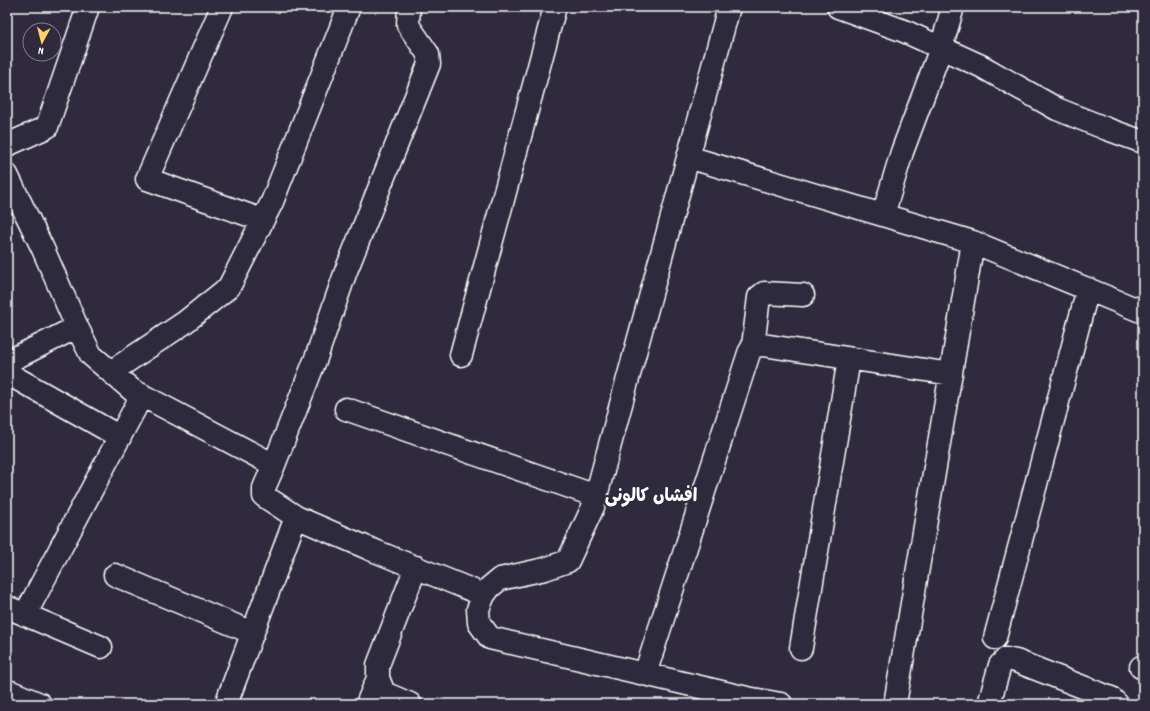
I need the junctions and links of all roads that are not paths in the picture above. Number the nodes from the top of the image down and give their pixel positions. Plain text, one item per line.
1 (88, 7) edge
2 (222, 7) edge
3 (349, 7) edge
4 (409, 7) edge
5 (554, 7) edge
6 (729, 7) edge
7 (838, 7) edge
8 (953, 7) edge
9 (942, 48) junction
10 (1143, 142) edge
11 (7, 145) edge
12 (688, 157) junction
13 (7, 175) edge
14 (883, 216) junction
15 (262, 220) junction
16 (973, 242) junction
17 (1088, 289) junction
18 (803, 295) dead end
19 (1143, 312) edge
20 (77, 327) junction
21 (754, 346) junction
22 (462, 355) dead end
23 (849, 359) junction
24 (7, 362) edge
25 (111, 372) junction
26 (7, 373) edge
27 (951, 374) junction
28 (142, 395) junction
29 (346, 409) dead end
30 (120, 437) junction
31 (274, 465) junction
32 (596, 496) junction
33 (296, 517) junction
34 (416, 567) junction
35 (115, 575) dead end
36 (484, 595) junction
37 (16, 611) edge
38 (253, 633) junction
39 (995, 638) dead end
40 (101, 647) dead end
41 (801, 648) dead end
42 (645, 674) junction
43 (378, 678) junction
44 (11, 692) dead end
45 (40, 704) edge
46 (226, 704) edge
47 (367, 704) edge
48 (410, 704) edge
49 (778, 704) edge
50 (895, 704) edge
51 (989, 704) edge
52 (1117, 704) edge

1 - 11 street
2 - 15 street
3 - 15 street
4 - 31 street
5 - 22 street
6 - 12 street
7 - 9 street
8 - 9 street
9 - 10 street
9 - 14 street
12 - 14 street
12 - 32 street
13 - 20 street
14 - 16 street
15 - 25 street
16 - 17 street
16 - 27 street
17 - 19 street
17 - 39 street
18 - 21 street
20 - 24 street
20 - 25 street
21 - 23 street
21 - 42 street
23 - 27 street
23 - 41 street
25 - 28 street
26 - 30 street
27 - 50 street
28 - 30 street
28 - 31 street
29 - 32 street
30 - 37 street
31 - 33 street
32 - 36 street
33 - 34 street
33 - 38 street
34 - 36 street
34 - 43 street
35 - 38 street
36 - 42 street
37 - 40 street
38 - 46 street
42 - 49 street
43 - 47 street
43 - 48 street
44 - 45 street
51 - 52 street

